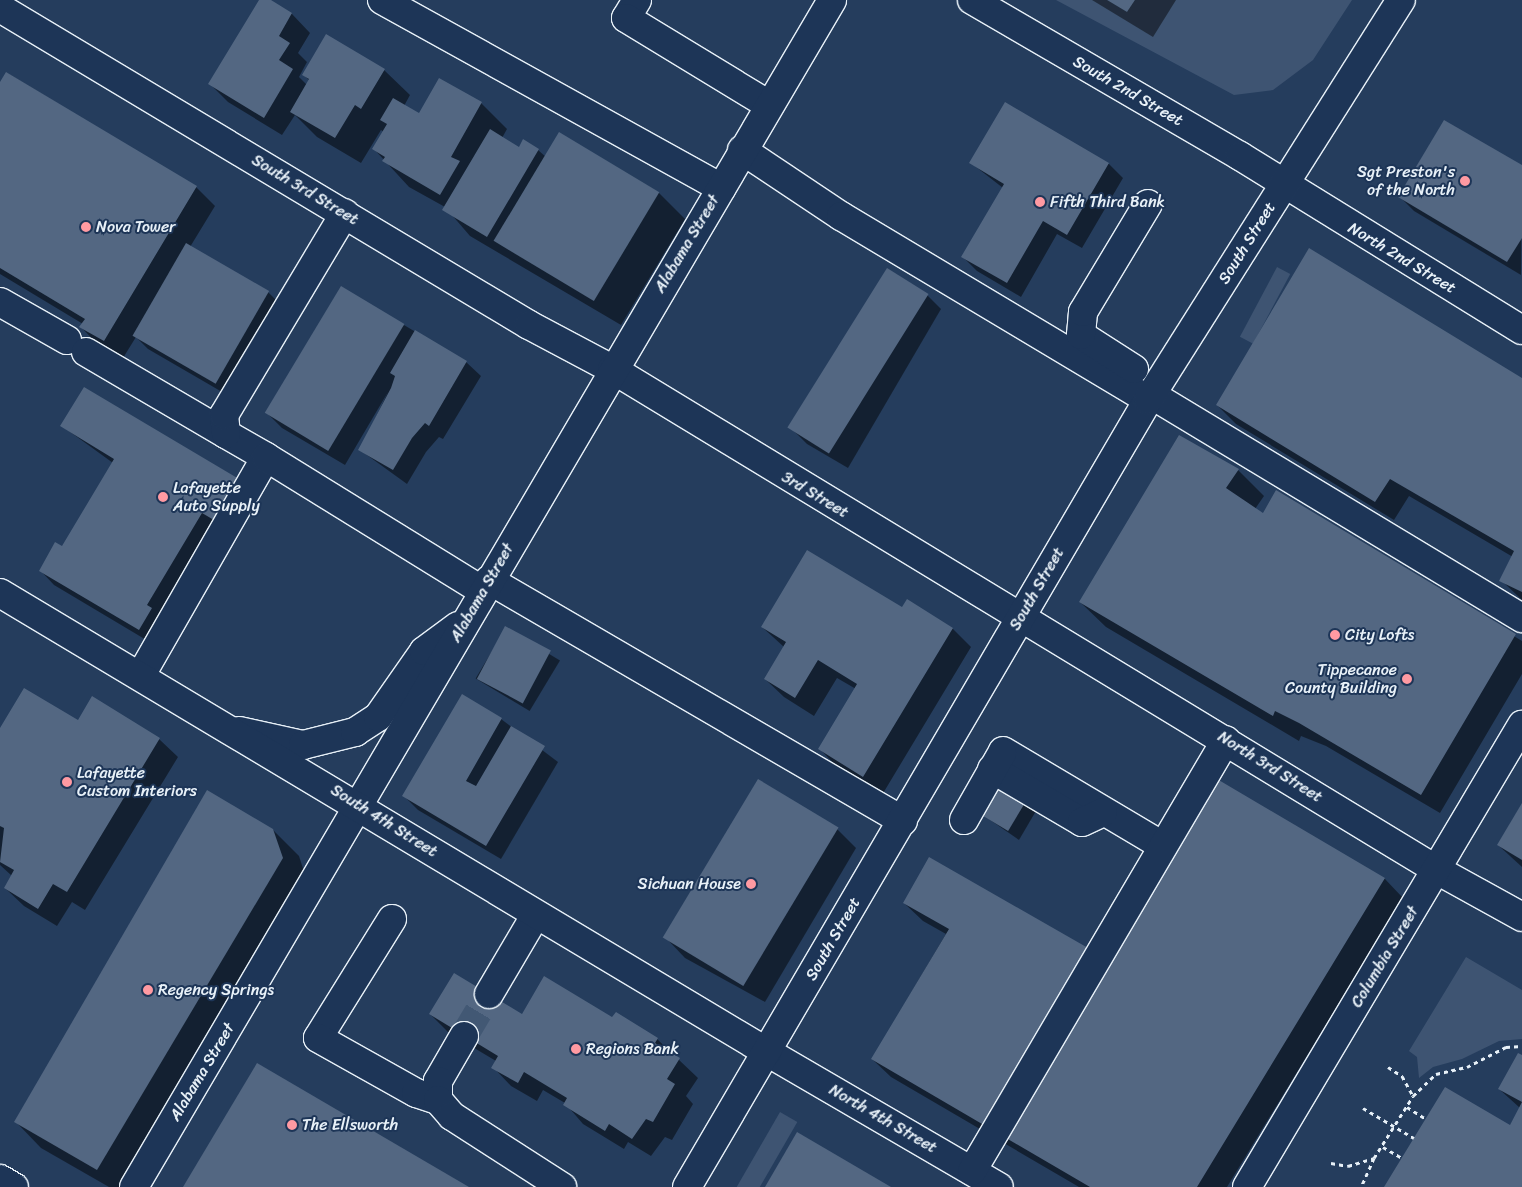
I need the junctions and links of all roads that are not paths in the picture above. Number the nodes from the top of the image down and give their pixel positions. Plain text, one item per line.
1 (382, 0) edge
2 (832, 0) edge
3 (972, 0) edge
4 (1401, 0) edge
5 (625, 6) edge
6 (0, 8) edge
7 (769, 105) junction
8 (742, 150) junction
9 (1283, 185) junction
10 (721, 188) junction
11 (1148, 204) dead end
12 (345, 213) junction
13 (0, 302) edge
14 (1084, 312) junction
15 (1522, 330) edge
16 (1048, 339) junction
17 (612, 370) junction
18 (1153, 393) junction
19 (226, 434) junction
20 (266, 457) junction
21 (486, 585) junction
22 (0, 593) edge
23 (1020, 616) junction
24 (1522, 618) edge
25 (465, 621) junction
26 (142, 675) junction
27 (1522, 725) edge
28 (232, 729) junction
29 (1226, 740) junction
30 (360, 807) junction
31 (964, 820) dead end
32 (902, 822) junction
33 (1161, 845) junction
34 (1437, 870) junction
35 (535, 916) junction
36 (1522, 917) edge
37 (392, 919) dead end
38 (489, 994) tunnel mouth
39 (464, 1036) tunnel mouth
40 (767, 1052) junction
41 (438, 1100) junction
42 (972, 1171) junction
43 (0, 1178) edge
44 (14, 1187) edge
45 (134, 1187) edge
46 (562, 1187) edge
47 (688, 1187) edge
48 (999, 1187) edge
49 (1247, 1187) edge

1 - 10 street
2 - 7 street, Alabama Street
3 - 9 street, South 2nd Street
4 - 9 street, South Street
5 - 7 street
6 - 12 street, South 3rd Street
7 - 8 street, Alabama Street
8 - 10 street, Alabama Street
8 - 16 street
9 - 15 street, North 2nd Street
9 - 18 street, South Street
10 - 17 street, Alabama Street
11 - 14 street
12 - 17 street, South 3rd Street
12 - 19 street
13 - 19 street
14 - 16 street
14 - 18 street
16 - 18 street
17 - 21 street, Alabama Street
17 - 23 street, 3rd Street
18 - 23 street, South Street
18 - 24 street
19 - 20 street
20 - 21 street
20 - 26 street
21 - 25 street, Alabama Street
21 - 32 street
22 - 26 street, South 4th Street
23 - 29 street, North 3rd Street
23 - 32 street, South Street
25 - 28 street
25 - 30 street, Alabama Street
26 - 28 street, South 4th Street
27 - 34 street, Columbia Street
28 - 30 street, South 4th Street
29 - 33 street
29 - 34 street, North 3rd Street
30 - 35 street, South 4th Street
30 - 45 street, Alabama Street
31 - 33 street
32 - 40 street, South Street
33 - 42 street
34 - 36 street, North 3rd Street
34 - 49 street, Columbia Street
35 - 38 street
35 - 40 street, South 4th Street
37 - 41 street
39 - 41 street
40 - 42 street, North 4th Street
40 - 47 street, South Street
41 - 46 street
42 - 48 street, North 4th Street
43 - 44 street

